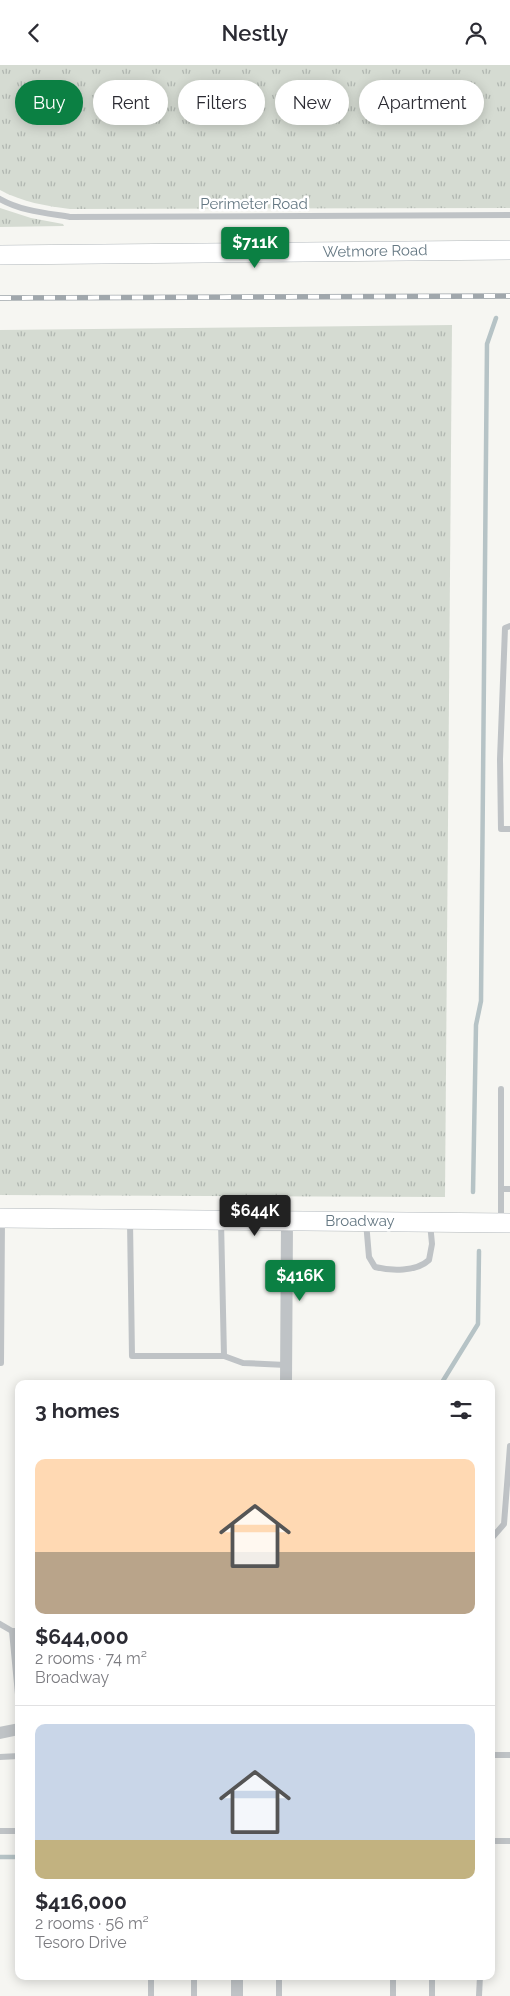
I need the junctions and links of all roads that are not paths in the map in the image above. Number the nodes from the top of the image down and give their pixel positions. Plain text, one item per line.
1 (0, 199) edge
2 (510, 215) edge
3 (510, 250) edge
4 (0, 255) edge
5 (510, 626) edge
6 (510, 829) edge
7 (501, 1089) dead end
8 (501, 1189) junction
9 (510, 1189) edge
10 (1, 1218) edge
11 (130, 1219) junction
12 (222, 1220) junction
13 (287, 1221) junction
14 (366, 1221) junction
15 (430, 1222) junction
16 (506, 1223) edge
17 (224, 1356) junction
18 (1, 1363) edge
19 (286, 1365) junction
20 (286, 1380) edge
21 (510, 1446) edge
22 (495, 1535) edge
23 (0, 1624) edge
24 (15, 1631) edge
25 (15, 1730) edge
26 (0, 1733) edge
27 (495, 1755) edge
28 (510, 1755) edge
29 (15, 1756) edge
30 (0, 1757) edge
31 (0, 1831) edge
32 (15, 1831) edge
33 (495, 1841) edge
34 (510, 1841) edge
35 (151, 1980) edge
36 (194, 1980) edge
37 (237, 1980) edge
38 (279, 1980) edge
39 (393, 1980) edge
40 (432, 1980) edge
41 (480, 1980) edge
42 (151, 1996) edge
43 (194, 1996) edge
44 (236, 1996) edge
45 (279, 1996) edge
46 (393, 1996) edge
47 (432, 1996) edge
48 (479, 1996) edge

1 - 2 lane, Perimeter Road
3 - 4 main road, Wetmore Road
5 - 6 lane
7 - 8 lane
8 - 9 lane
8 - 16 lane
10 - 11 main road, Broadway
10 - 18 lane
11 - 12 main road, Broadway
11 - 17 lane
12 - 13 main road, Broadway
12 - 17 lane
13 - 14 main road, Broadway
13 - 19 street
14 - 15 main road, Broadway
14 - 15 lane
15 - 16 main road, Broadway
17 - 19 lane
19 - 20 street
21 - 22 lane
23 - 24 lane
25 - 26 street
27 - 28 lane
29 - 30 lane
31 - 32 lane
33 - 34 lane
35 - 42 lane
36 - 43 lane
37 - 44 street
38 - 45 lane
39 - 46 lane
40 - 47 lane
41 - 48 lane

